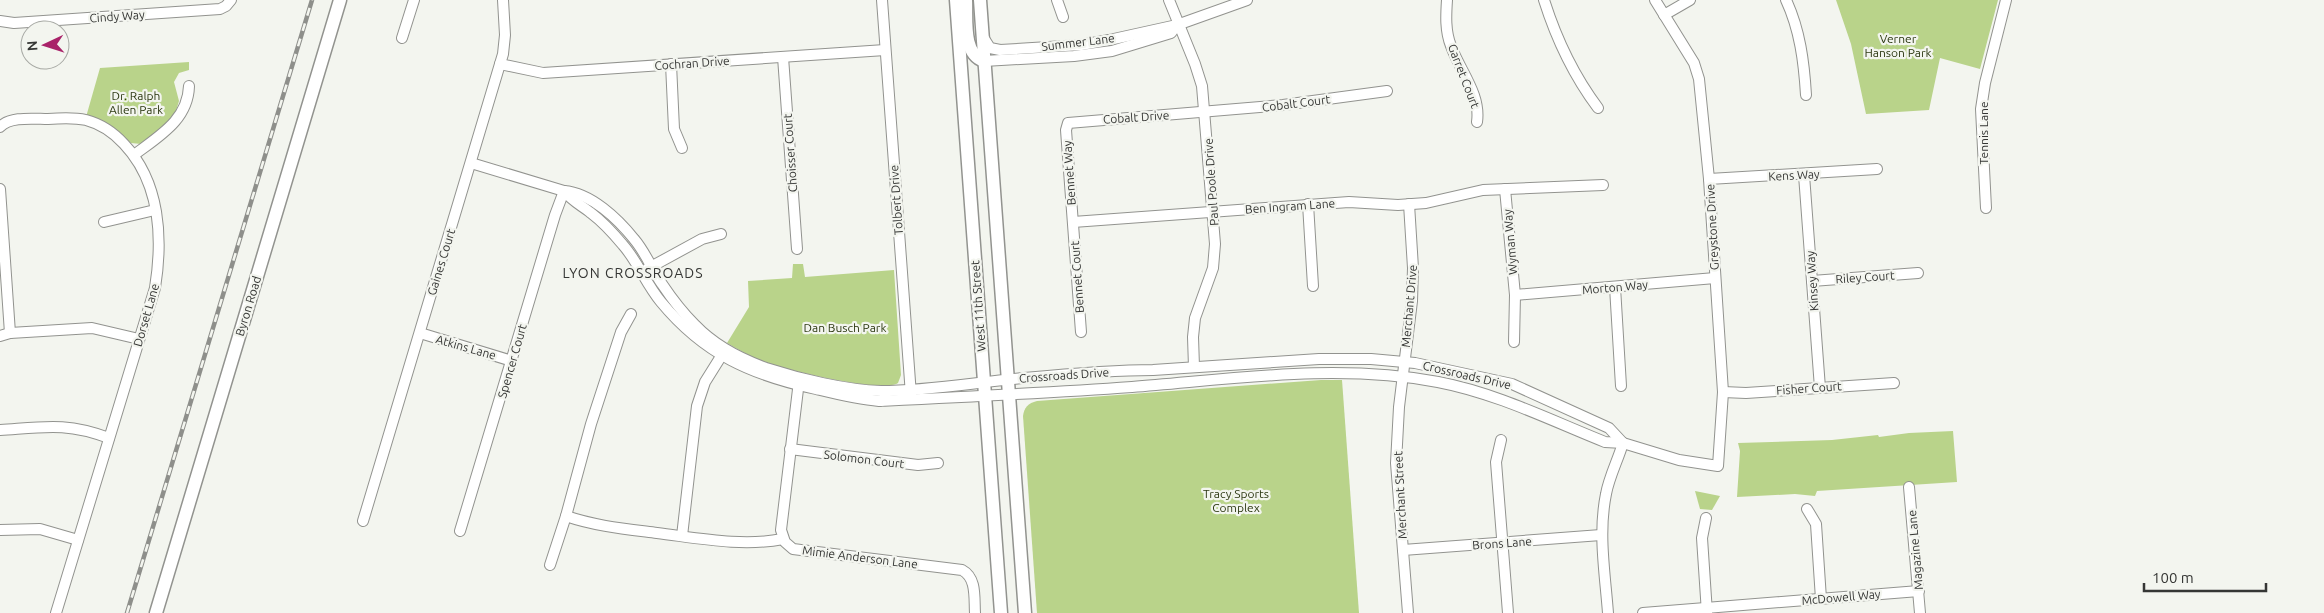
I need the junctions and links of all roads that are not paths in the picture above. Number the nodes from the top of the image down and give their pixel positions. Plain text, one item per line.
1 (231, 0) edge
2 (340, 0) edge
3 (414, 0) edge
4 (502, 0) edge
5 (882, 0) edge
6 (956, 0) edge
7 (966, 0) edge
8 (980, 0) edge
9 (1057, 0) edge
10 (1169, 0) edge
11 (1247, 0) edge
12 (1447, 0) edge
13 (1544, 0) edge
14 (1655, 0) edge
15 (1690, 0) edge
16 (1786, 0) edge
17 (2006, 0) edge
18 (1664, 14) junction
19 (1063, 17) dead end
20 (0, 21) edge
21 (1177, 24) junction
22 (982, 37) junction
23 (402, 38) dead end
24 (885, 50) junction
25 (784, 57) junction
26 (984, 61) junction
27 (500, 64) junction
28 (671, 64) junction
29 (189, 86) dead end
30 (1387, 91) dead end
31 (1806, 95) dead end
32 (1598, 108) dead end
33 (1205, 112) junction
34 (1477, 122) dead end
35 (1068, 123) joint
36 (1, 126) edge
37 (682, 148) dead end
38 (134, 155) junction
39 (471, 163) junction
40 (1878, 169) dead end
41 (1804, 175) junction
42 (1710, 179) junction
43 (1603, 185) dead end
44 (0, 189) edge
45 (1505, 189) junction
46 (564, 191) junction
47 (1308, 204) junction
48 (1409, 204) junction
49 (1986, 208) dead end
50 (155, 210) junction
51 (1213, 211) junction
52 (104, 222) dead end
53 (1073, 222) junction
54 (721, 234) dead end
55 (797, 249) dead end
56 (647, 270) junction
57 (1918, 273) dead end
58 (1715, 278) junction
59 (1812, 281) junction
60 (1314, 286) dead end
61 (1615, 287) junction
62 (1515, 295) junction
63 (631, 314) dead end
64 (1081, 332) dead end
65 (3, 333) edge
66 (420, 333) junction
67 (139, 339) junction
68 (1514, 342) dead end
69 (724, 352) junction
70 (512, 360) junction
71 (1404, 361) junction
72 (1194, 368) junction
73 (1402, 376) junction
74 (1008, 380) junction
75 (799, 381) junction
76 (1894, 383) dead end
77 (1621, 386) dead end
78 (1820, 388) junction
79 (984, 390) junction
80 (1723, 392) junction
81 (910, 394) junction
82 (1009, 395) junction
83 (0, 430) edge
84 (109, 438) junction
85 (1501, 440) dead end
86 (1623, 443) junction
87 (790, 449) junction
88 (938, 463) dead end
89 (1718, 466) joint
90 (1909, 486) dead end
91 (1807, 509) dead end
92 (566, 516) junction
93 (1706, 518) dead end
94 (363, 521) dead end
95 (0, 530) edge
96 (460, 531) dead end
97 (682, 536) junction
98 (1601, 536) junction
99 (783, 539) junction
100 (78, 540) junction
101 (1501, 543) junction
102 (1402, 550) junction
103 (550, 565) dead end
104 (1919, 591) junction
105 (1821, 599) junction
106 (1707, 610) edge
107 (56, 613) edge
108 (156, 613) edge
109 (975, 613) edge
110 (1001, 613) edge
111 (1025, 613) edge
112 (1408, 613) edge
113 (1508, 613) edge
114 (1608, 613) edge
115 (1643, 613) edge
116 (1920, 613) edge

1 - 20 street, Cindy Way
2 - 108 main road, Byron Road
3 - 23 street
4 - 27 street, Gaines Court
5 - 24 street, Tolbert Drive
6 - 79 main road, West 11th Street
7 - 26 main road
8 - 22 main road, West 11th Street
9 - 19 street
10 - 21 street, Paul Poole Drive
11 - 21 street, Summer Lane
12 - 34 street, Garret Court
13 - 32 street
14 - 18 street, Greystone Drive
15 - 18 street
16 - 31 street
17 - 49 street, Tennis Lane
18 - 42 street, Greystone Drive
21 - 22 street, Summer Lane
21 - 26 street, Summer Lane
21 - 33 street, Paul Poole Drive
22 - 26 main road, West 11th Street
24 - 25 street, Cochran Drive
24 - 81 street, Tolbert Drive
25 - 28 street, Cochran Drive
25 - 55 street, Choisser Court
26 - 74 main road, West 11th Street
27 - 28 street, Cochran Drive
27 - 39 street, Gaines Court
28 - 37 street
29 - 38 street
30 - 33 street, Cobalt Court
33 - 35 street, Cobalt Drive
33 - 51 street, Paul Poole Drive
35 - 53 street, Bennet Way
36 - 38 street, Dorset Lane
38 - 50 street, Dorset Lane
39 - 46 street, Crossroads Drive
39 - 66 street, Gaines Court
40 - 41 street, Kens Way
41 - 42 street, Kens Way
41 - 59 street, Kinsey Way
42 - 58 street, Greystone Drive
43 - 45 street, Ben Ingram Lane
44 - 65 street
45 - 48 street, Ben Ingram Lane
45 - 62 street, Wyman Way
46 - 56 street, Crossroads Drive
46 - 70 street, Spencer Court
47 - 48 street, Ben Ingram Lane
47 - 51 street, Ben Ingram Lane
47 - 60 street
48 - 71 street, Merchant Drive
50 - 52 street
50 - 67 street, Dorset Lane
51 - 53 street, Ben Ingram Lane
51 - 72 street, Paul Poole Drive
53 - 64 street, Bennet Court
54 - 56 street
56 - 69 street, Crossroads Drive
57 - 59 street, Riley Court
58 - 61 street, Morton Way
58 - 80 street, Greystone Drive
59 - 78 street, Kinsey Way
61 - 62 street, Morton Way
61 - 77 street
62 - 68 street, Wyman Way
63 - 92 street
65 - 67 street
66 - 70 street, Atkins Lane
66 - 94 street, Gaines Court
67 - 84 street, Dorset Lane
69 - 75 street, Crossroads Drive
69 - 97 street
70 - 96 street, Spencer Court
71 - 72 street, Crossroads Drive
71 - 73 street, Merchant Drive
71 - 86 street, Crossroads Drive
72 - 74 street, Crossroads Drive
73 - 82 street, Crossroads Drive
73 - 86 street, Crossroads Drive
73 - 102 street, Merchant Street
74 - 79 street, Crossroads Drive
74 - 82 main road, West 11th Street
75 - 81 street, Crossroads Drive
75 - 87 street
76 - 78 street, Fisher Court
78 - 80 street, Fisher Court
79 - 81 street, Crossroads Drive
79 - 82 street, Crossroads Drive
79 - 110 main road, West 11th Street
80 - 89 street, Greystone Drive
82 - 111 main road, West 11th Street
83 - 84 street
84 - 100 street, Dorset Lane
85 - 101 street
86 - 89 street, Crossroads Drive
86 - 98 street
87 - 88 street, Solomon Court
87 - 99 street
90 - 104 street, Magazine Lane
91 - 105 street
92 - 97 street
92 - 103 street
93 - 106 street
95 - 100 street
97 - 99 street
98 - 101 street, Brons Lane
98 - 114 street
99 - 109 street, Mimie Anderson Lane
100 - 107 street, Dorset Lane
101 - 102 street, Brons Lane
101 - 113 street
102 - 112 street, Merchant Street
104 - 105 street, McDowell Way
104 - 116 street, Magazine Lane
105 - 106 street, McDowell Way
106 - 115 street, McDowell Way

